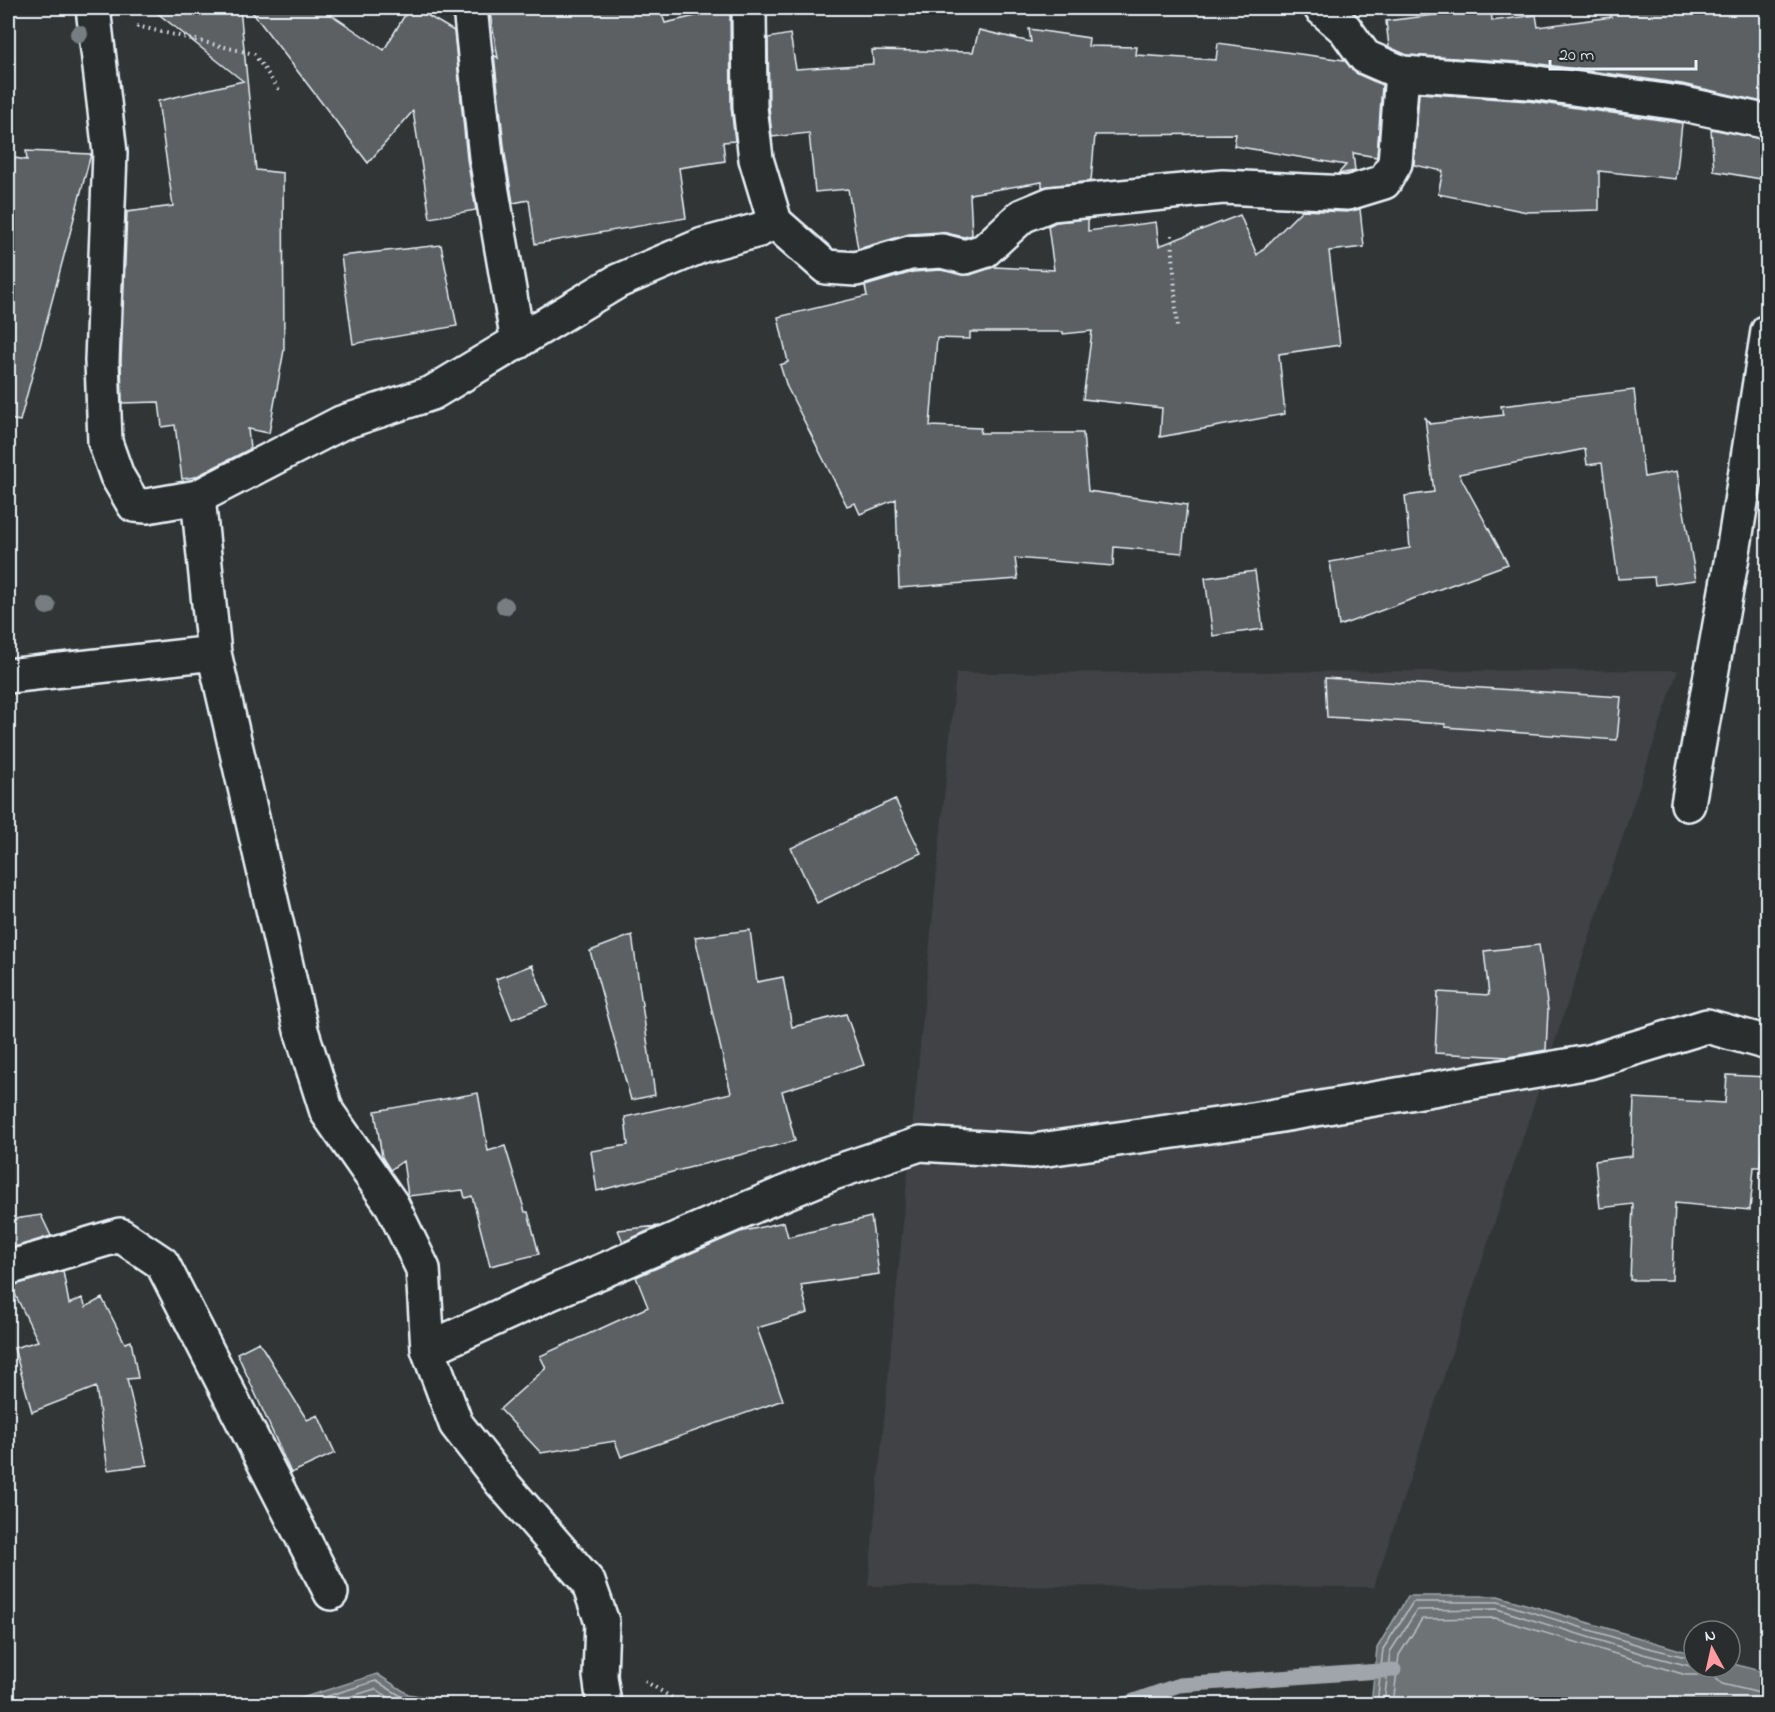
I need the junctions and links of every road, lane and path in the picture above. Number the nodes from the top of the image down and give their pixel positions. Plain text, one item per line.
1 (93, 8) edge
2 (470, 8) edge
3 (749, 8) edge
4 (1321, 8) edge
5 (135, 25) dead end
6 (1402, 73) junction
7 (280, 91) dead end
8 (1767, 122) edge
9 (1169, 193) junction
10 (775, 222) junction
11 (1177, 330) dead end
12 (1767, 332) edge
13 (518, 342) junction
14 (198, 497) junction
15 (214, 653) junction
16 (8, 676) edge
17 (1688, 804) dead end
18 (1767, 1043) edge
19 (8, 1268) edge
20 (428, 1349) junction
21 (331, 1593) dead end
22 (604, 1704) edge

1 - 14 street
2 - 13 street
3 - 10 street
4 - 6 street
5 - 7 path
6 - 8 street
6 - 9 street
9 - 10 street
9 - 11 path
10 - 13 street
12 - 17 street
13 - 14 street
14 - 15 street
15 - 16 street
15 - 20 street
18 - 20 street
19 - 21 street
20 - 22 street

